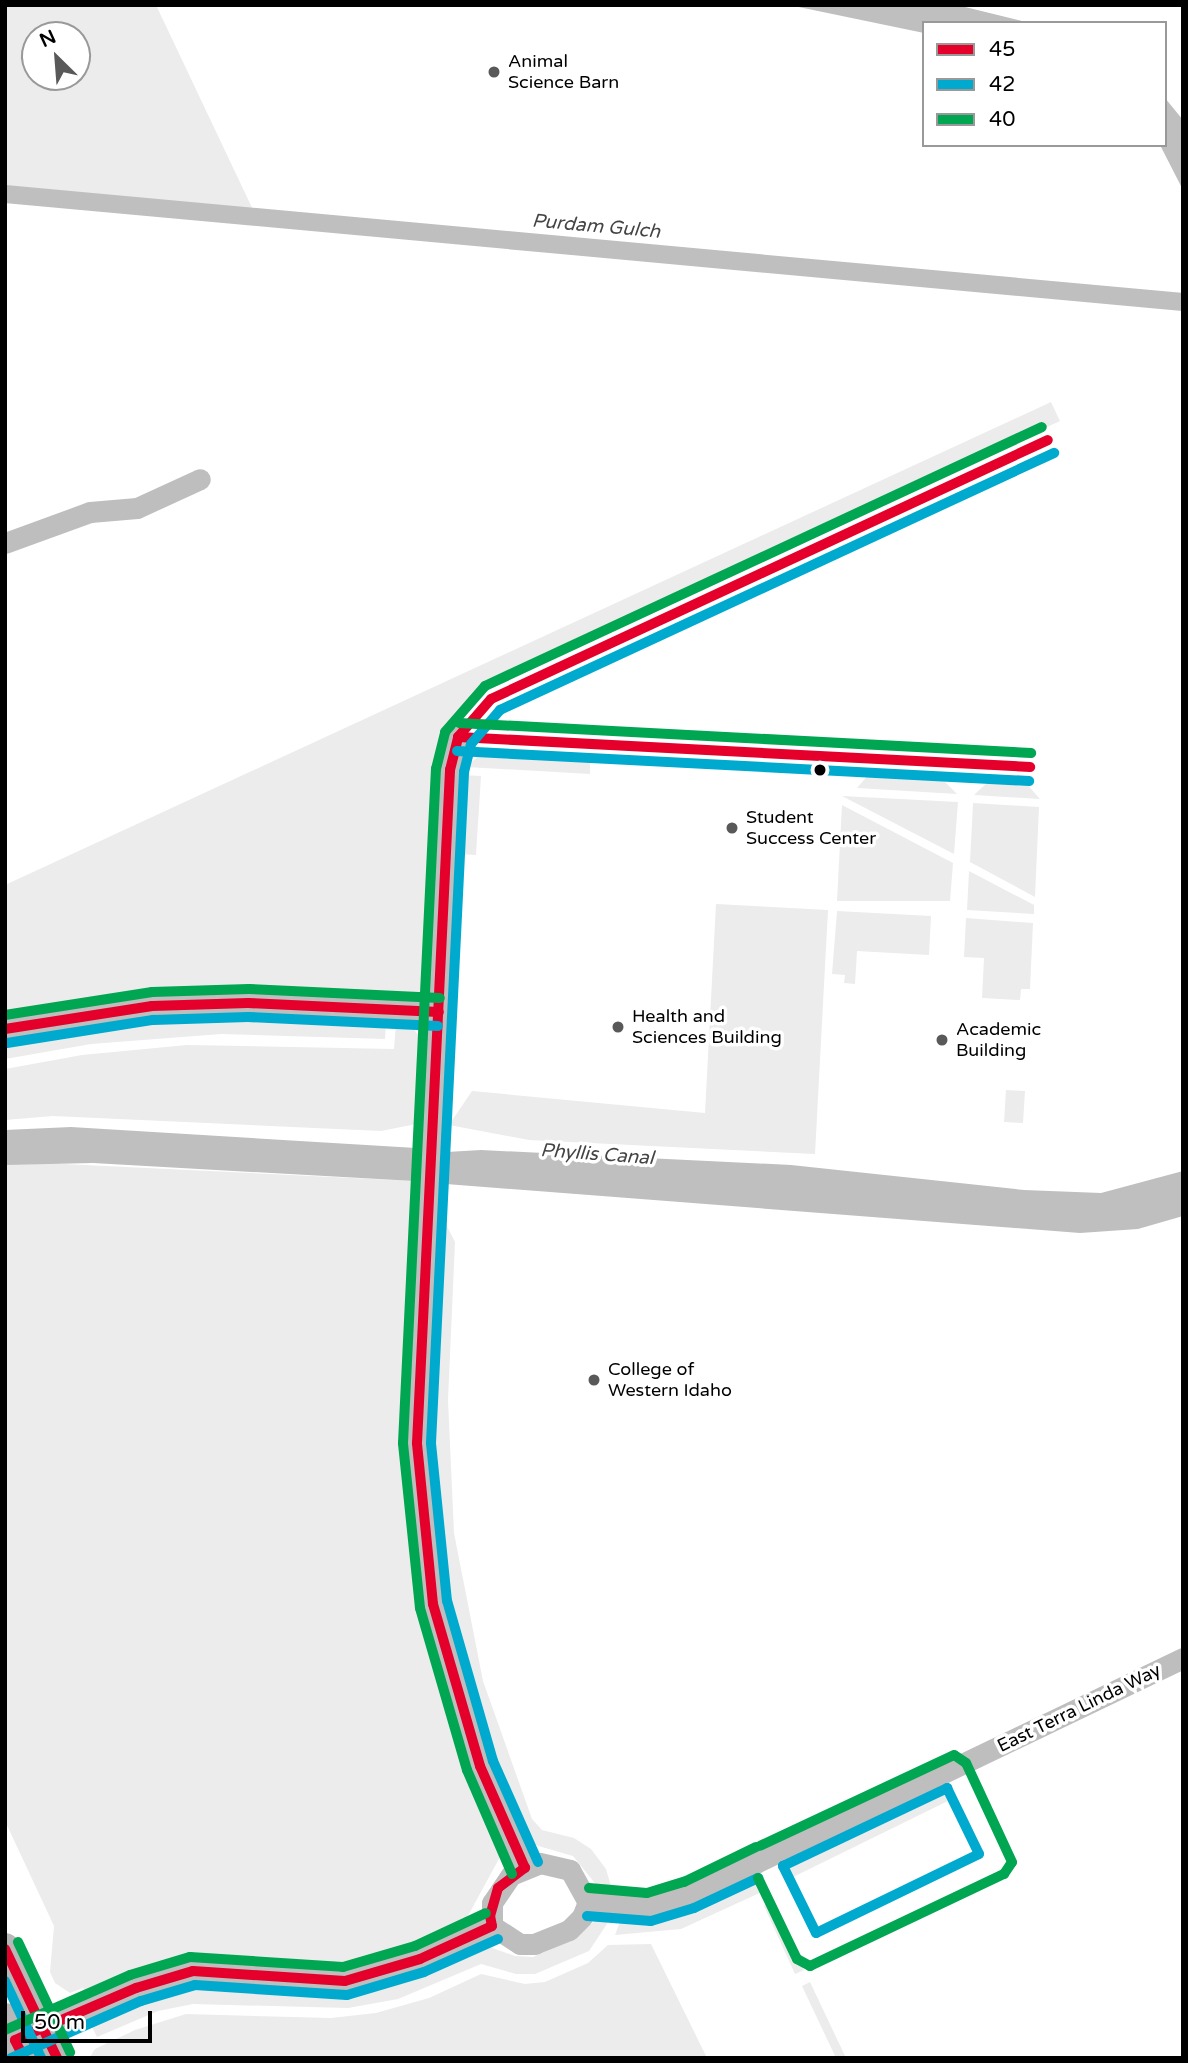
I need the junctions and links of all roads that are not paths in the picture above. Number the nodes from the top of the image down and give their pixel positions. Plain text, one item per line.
1 (200, 479) dead end
2 (5, 543) edge
3 (458, 737) dead end
4 (439, 1012) junction
5 (5, 1029) edge
6 (1183, 1658) edge
7 (525, 1868) junction
8 (588, 1902) junction
9 (492, 1926) junction
10 (5, 1948) edge
11 (43, 2027) junction
12 (12, 2040) edge
13 (57, 2058) edge

1 - 2 street
3 - 4 street
4 - 5 street
4 - 7 street
6 - 8 street, East Terra Linda Way
7 - 8 street
7 - 9 street
8 - 9 street
9 - 11 street
10 - 11 main road
11 - 12 main road
11 - 13 main road

